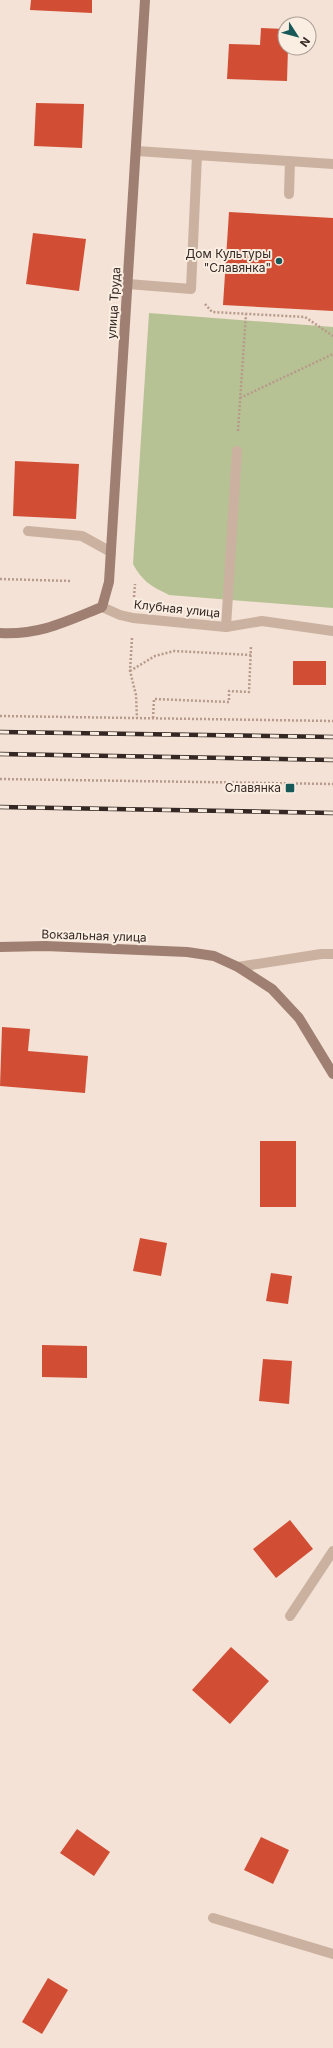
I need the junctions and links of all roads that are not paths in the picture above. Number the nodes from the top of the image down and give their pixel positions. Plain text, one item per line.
1 (146, 0) edge
2 (137, 151) junction
3 (198, 155) junction
4 (290, 161) junction
5 (333, 164) edge
6 (289, 194) dead end
7 (128, 284) junction
8 (237, 451) road end
9 (28, 531) dead end
10 (111, 552) junction
11 (102, 607) junction
12 (226, 627) junction
13 (333, 631) edge
14 (0, 633) edge
15 (0, 946) edge
16 (333, 954) edge
17 (238, 967) junction
18 (333, 1074) edge
19 (333, 1551) edge
20 (290, 1616) dead end
21 (213, 1918) dead end
22 (333, 1954) edge

1 - 2 street, улица Труда
2 - 3 street
2 - 7 street, улица Труда
3 - 4 street
3 - 7 street
4 - 5 street
4 - 6 street
7 - 10 street, улица Труда
8 - 12 street
9 - 10 street
10 - 11 street, улица Труда
11 - 12 street, Клубная улица
11 - 14 street
12 - 13 street, Клубная улица
15 - 17 street, Вокзальная улица
16 - 17 street
17 - 18 street, Вокзальная улица
19 - 20 street
21 - 22 street

